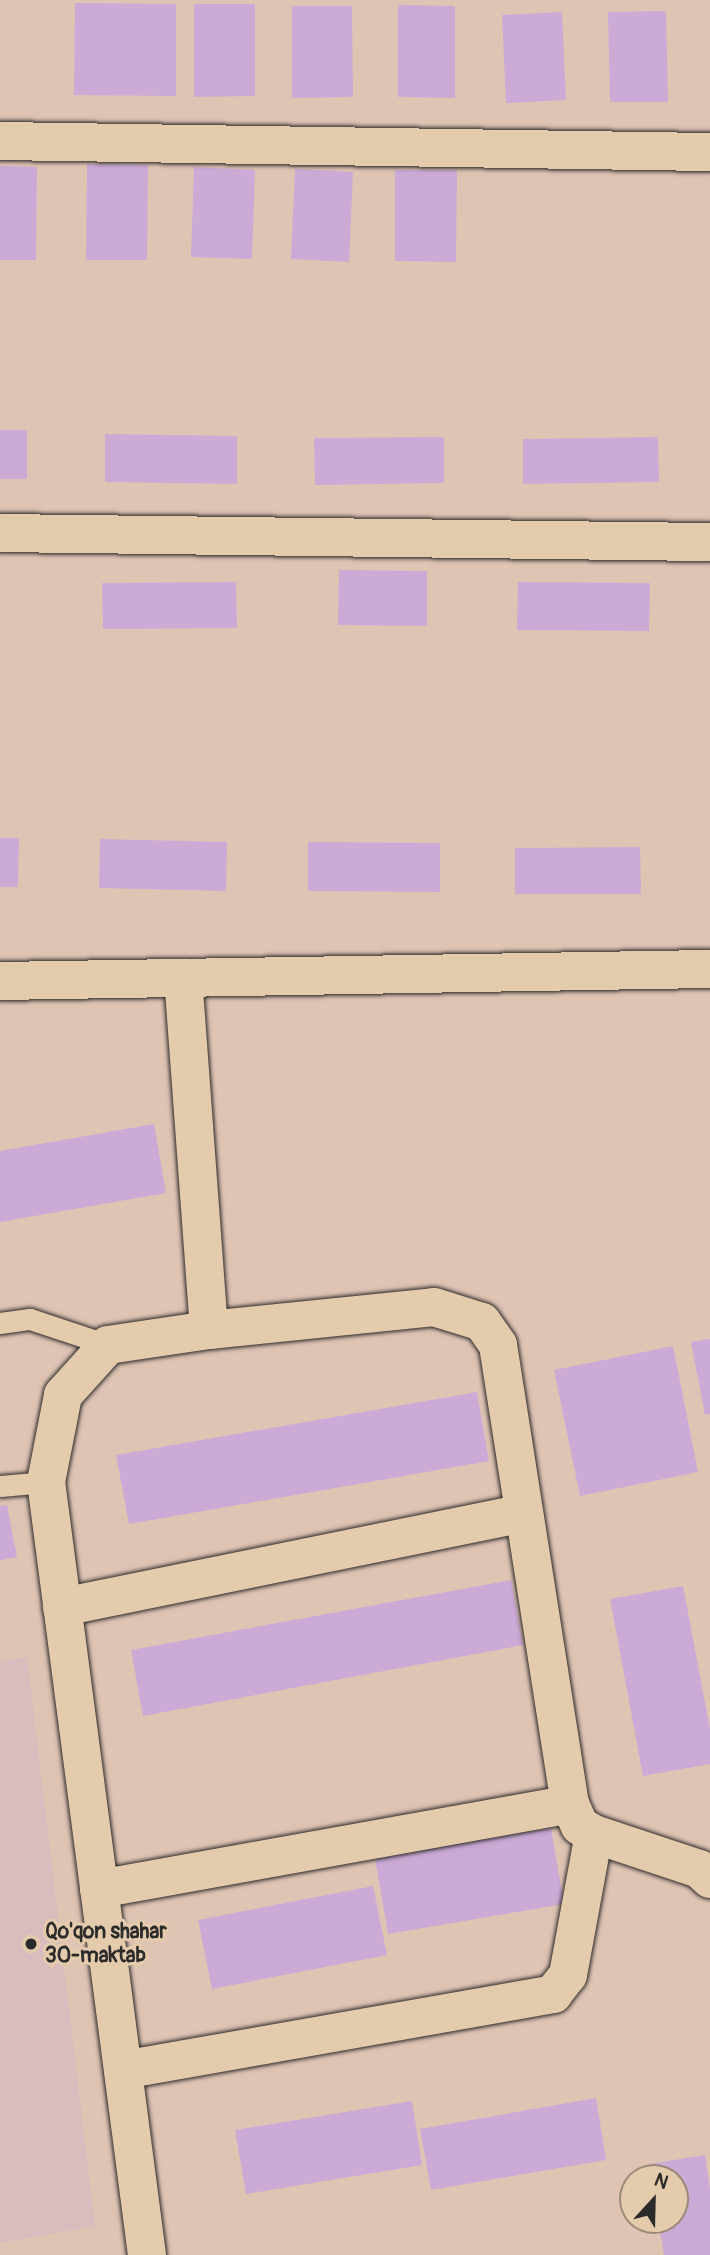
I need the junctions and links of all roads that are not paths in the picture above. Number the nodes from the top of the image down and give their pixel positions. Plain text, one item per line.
1 (0, 141) edge
2 (710, 152) edge
3 (0, 533) edge
4 (710, 542) edge
5 (710, 969) edge
6 (183, 978) junction
7 (0, 981) edge
8 (0, 1323) edge
9 (209, 1330) junction
10 (108, 1345) junction
11 (46, 1482) junction
12 (0, 1486) edge
13 (524, 1513) junction
14 (62, 1607) junction
15 (570, 1804) junction
16 (594, 1834) junction
17 (710, 1879) edge
18 (99, 1889) junction
19 (122, 2070) junction
20 (147, 2255) edge

1 - 2 street
3 - 4 street
5 - 6 street
6 - 7 street
6 - 9 street
8 - 10 lane
9 - 10 street
9 - 13 street
10 - 11 street
11 - 12 lane
11 - 14 street
13 - 14 street
13 - 15 street
14 - 18 street
15 - 16 street
15 - 18 street
16 - 17 street
16 - 19 street
18 - 19 street
19 - 20 street

